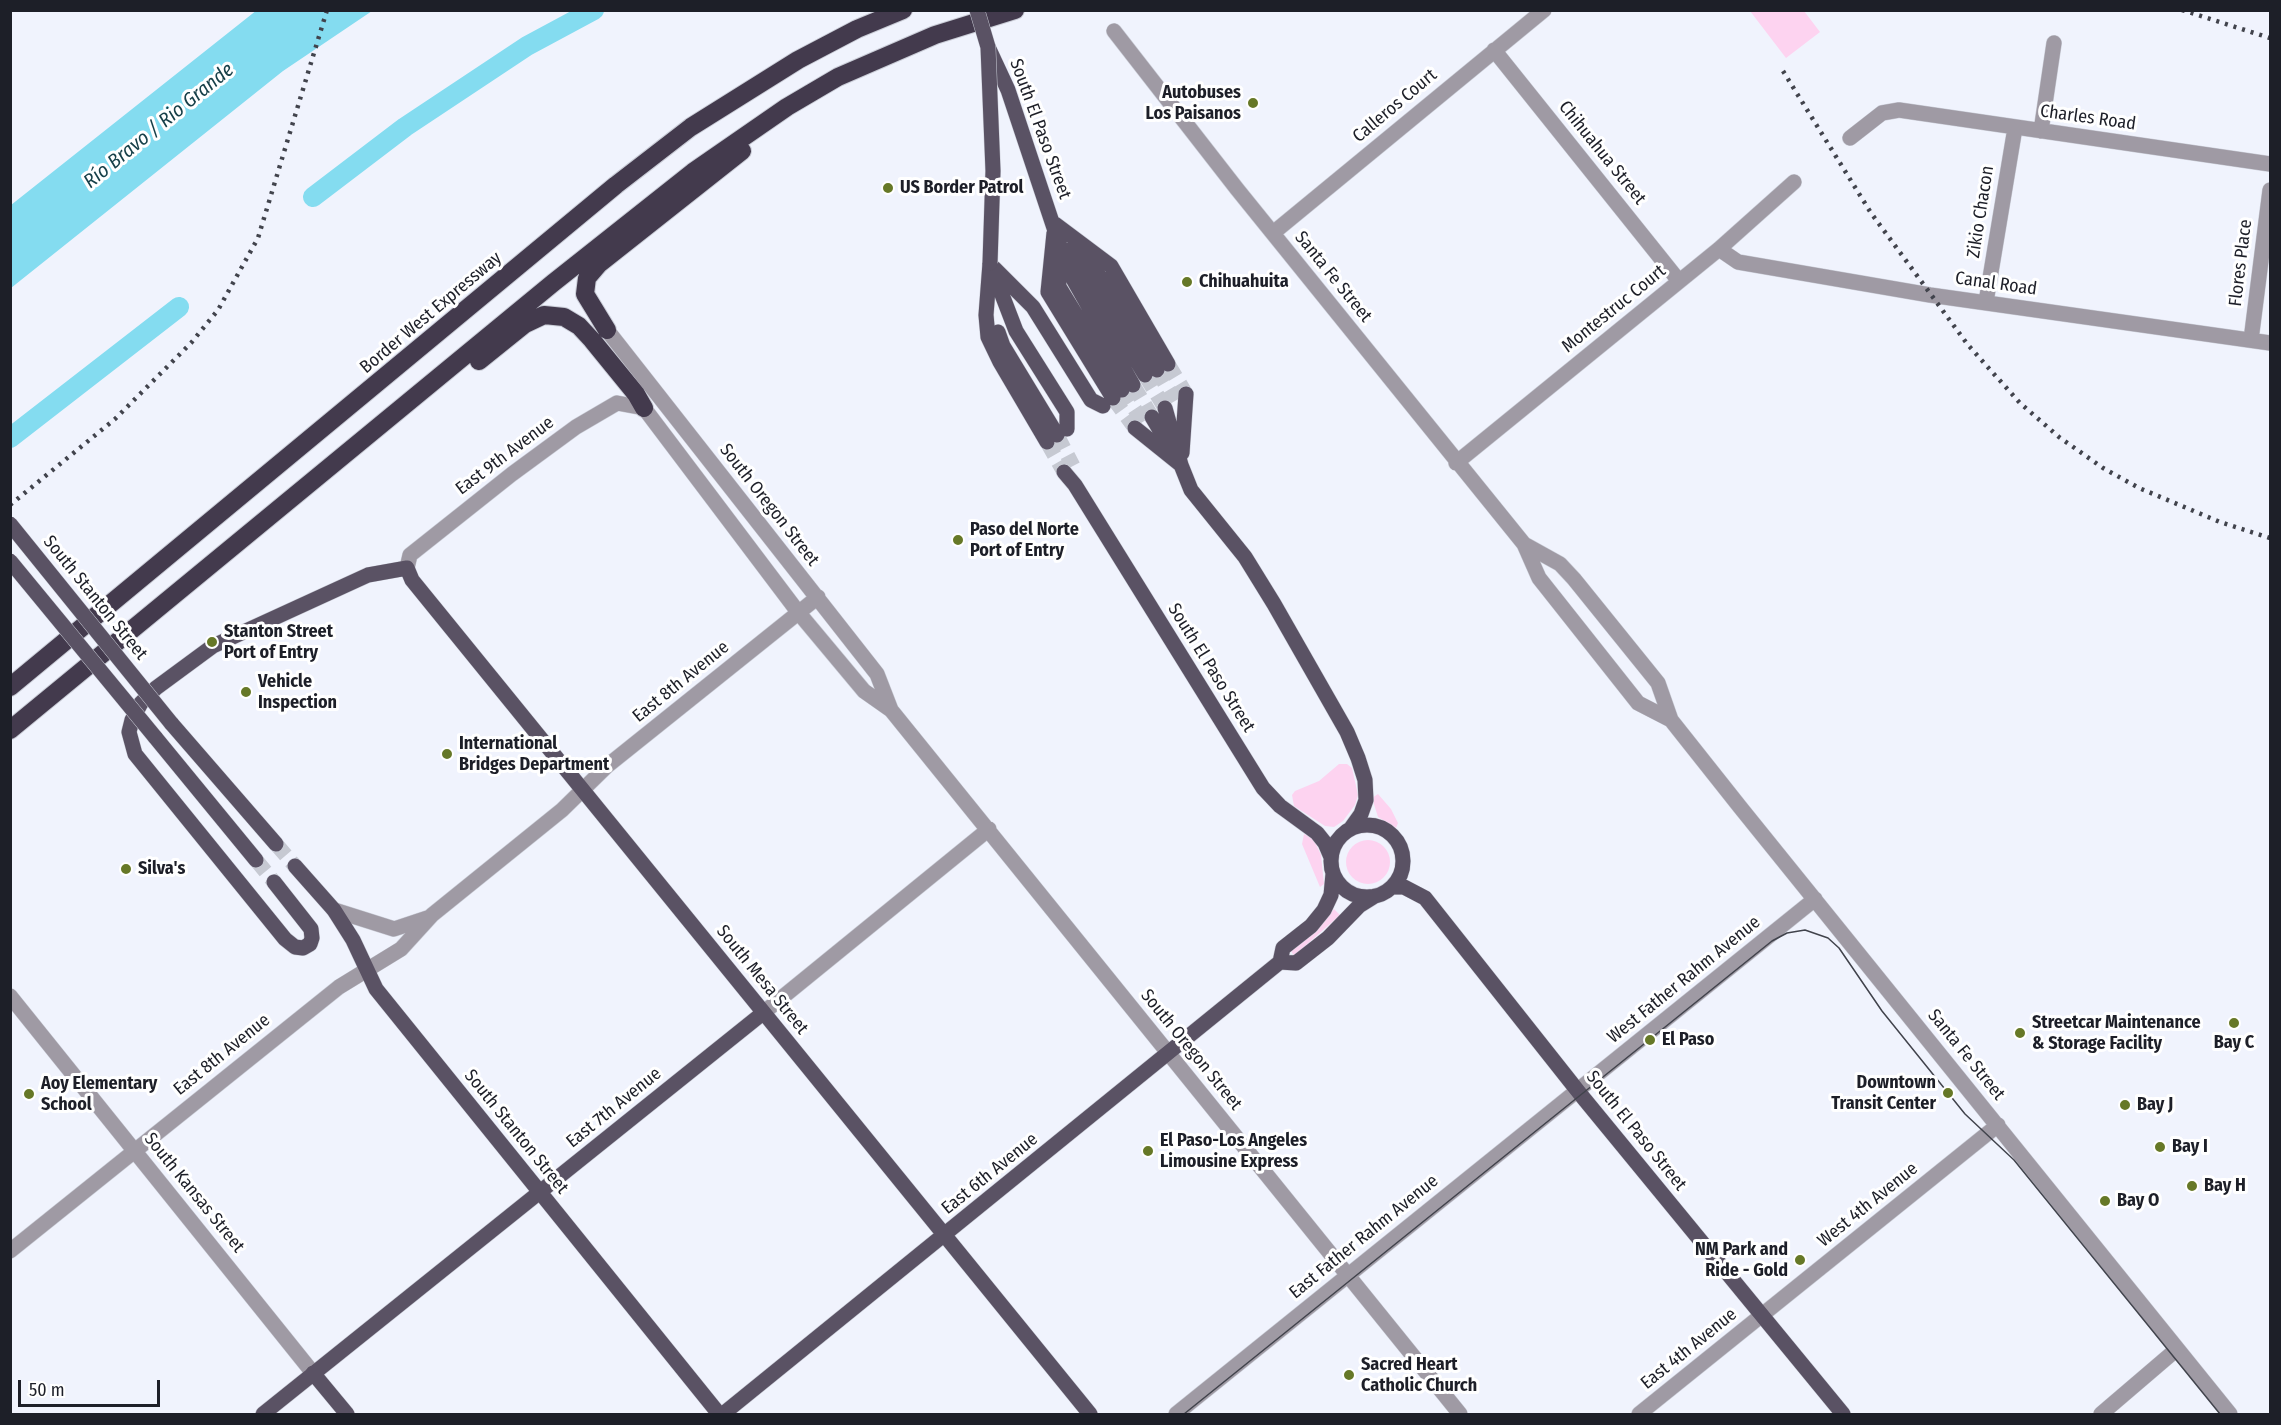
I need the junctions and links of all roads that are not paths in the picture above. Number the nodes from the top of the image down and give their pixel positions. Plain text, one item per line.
1 (903, 10) edge
2 (977, 10) edge
3 (1015, 10) edge
4 (1544, 10) edge
5 (1114, 31) dead end
6 (2054, 43) dead end
7 (988, 47) junction
8 (1494, 50) junction
9 (838, 77) junction
10 (2014, 128) junction
11 (2041, 131) junction
12 (1850, 138) dead end
13 (2271, 164) edge
14 (1794, 182) dead end
15 (2271, 190) edge
16 (1055, 224) junction
17 (1273, 233) junction
18 (1719, 249) junction
19 (990, 263) junction
20 (1679, 281) junction
21 (1986, 302) junction
22 (607, 330) joint
23 (2251, 340) junction
24 (2271, 343) edge
25 (1134, 384) junction
26 (644, 408) junction
27 (1143, 422) tunnel mouth
28 (1456, 463) junction
29 (1181, 465) junction
30 (1068, 469) tunnel mouth
31 (10, 524) edge
32 (1524, 544) junction
33 (10, 561) edge
34 (407, 568) junction
35 (818, 597) junction
36 (798, 612) junction
37 (130, 632) junction
38 (10, 687) edge
39 (891, 710) junction
40 (1671, 720) junction
41 (10, 730) edge
42 (584, 789) junction
43 (1351, 828) junction
44 (989, 829) junction
45 (276, 844) tunnel mouth
46 (1331, 857) junction
47 (256, 860) tunnel mouth
48 (295, 866) tunnel mouth
49 (1333, 874) junction
50 (274, 882) tunnel mouth
51 (1392, 887) junction
52 (1376, 896) junction
53 (1815, 899) junction
54 (333, 910) junction
55 (432, 915) junction
56 (1280, 962) junction
57 (367, 969) junction
58 (10, 996) edge
59 (763, 1013) junction
60 (1168, 1054) junction
61 (1578, 1091) junction
62 (1998, 1125) junction
63 (134, 1151) junction
64 (540, 1192) junction
65 (945, 1235) junction
66 (10, 1251) edge
67 (1348, 1275) junction
68 (1763, 1315) junction
69 (2177, 1349) junction
70 (314, 1373) junction
71 (263, 1414) edge
72 (347, 1414) edge
73 (721, 1414) edge
74 (1090, 1414) edge
75 (1176, 1414) edge
76 (1460, 1414) edge
77 (1639, 1414) edge
78 (1843, 1414) edge
79 (2101, 1414) edge
80 (2230, 1414) edge

1 - 38 highway, Border West Expressway
2 - 7 main road, South El Paso Street, bridge
3 - 9 highway
4 - 8 street, Calleros Court
5 - 17 street, Santa Fe Street
6 - 11 street
7 - 16 main road, South El Paso Street
7 - 19 main road, South El Paso Street, bridge
8 - 17 street, Calleros Court
8 - 20 street, Chihuahua Street
9 - 22 highway
9 - 37 highway
10 - 11 street, Charles Road
10 - 12 street, Charles Road
10 - 21 street, Zikio Chacon
11 - 13 street, Charles Road
14 - 18 street, Montestruc Court
15 - 23 street, Flores Place
16 - 25 main road, South El Paso Street
16 - 25 main road, South El Paso Street
16 - 25 main road, South El Paso Street
17 - 28 street, Santa Fe Street
18 - 20 street, Montestruc Court
18 - 21 street, Canal Road
19 - 19 main road, South El Paso Street
19 - 25 main road
20 - 28 street, Montestruc Court
21 - 23 street, Canal Road
22 - 35 street, South Oregon Street
23 - 24 street, Canal Road
26 - 34 street, East 9th Avenue
26 - 36 street, South Oregon Street
26 - 37 highway
27 - 29 main road
28 - 32 street, Santa Fe Street
29 - 29 main road
29 - 43 main road
30 - 46 main road, South El Paso Street
31 - 45 main road, South Stanton Street, bridge
32 - 40 street, Santa Fe Street
32 - 40 street, Santa Fe Street
33 - 47 main road, bridge
34 - 42 main road, South Mesa Street
34 - 50 main road
35 - 36 street, East 8th Avenue
35 - 39 street, South Oregon Street
36 - 39 street, South Oregon Street
36 - 42 street, East 8th Avenue
37 - 41 highway
39 - 44 street, South Oregon Street
40 - 53 street, Santa Fe Street
42 - 55 street, East 8th Avenue
42 - 59 main road, South Mesa Street
43 - 46 main road
43 - 51 main road
44 - 59 street, East 7th Avenue
44 - 60 street, South Oregon Street
46 - 49 main road
48 - 54 main road, South Stanton Street
49 - 52 main road
49 - 56 main road, East 6th Avenue
51 - 52 main road
51 - 61 main road, South El Paso Street
52 - 56 main road, East 6th Avenue
53 - 61 street, West Father Rahm Avenue
53 - 62 street, Santa Fe Street
54 - 55 street, East 8th Avenue
54 - 57 main road, South Stanton Street
55 - 57 street, East 8th Avenue
56 - 60 main road, East 6th Avenue
57 - 63 street, East 8th Avenue
57 - 64 main road, South Stanton Street
58 - 63 street, South Kansas Street
59 - 64 main road, East 7th Avenue
59 - 65 main road, South Mesa Street
60 - 65 main road, East 6th Avenue
60 - 67 street, South Oregon Street
61 - 67 street, East Father Rahm Avenue
61 - 68 main road, South El Paso Street
62 - 68 street, West 4th Avenue
62 - 69 street, Santa Fe Street
63 - 66 street, East 8th Avenue
63 - 70 street, South Kansas Street
64 - 70 main road, East 7th Avenue
64 - 73 main road, South Stanton Street
65 - 73 main road, East 6th Avenue
65 - 74 main road, South Mesa Street
67 - 75 street, East Father Rahm Avenue
67 - 76 street, South Oregon Street
68 - 77 street, East 4th Avenue
68 - 78 main road, South El Paso Street
69 - 79 street
69 - 80 street, Santa Fe Street
70 - 71 main road, East 7th Avenue
70 - 72 main road, South Kansas Street

